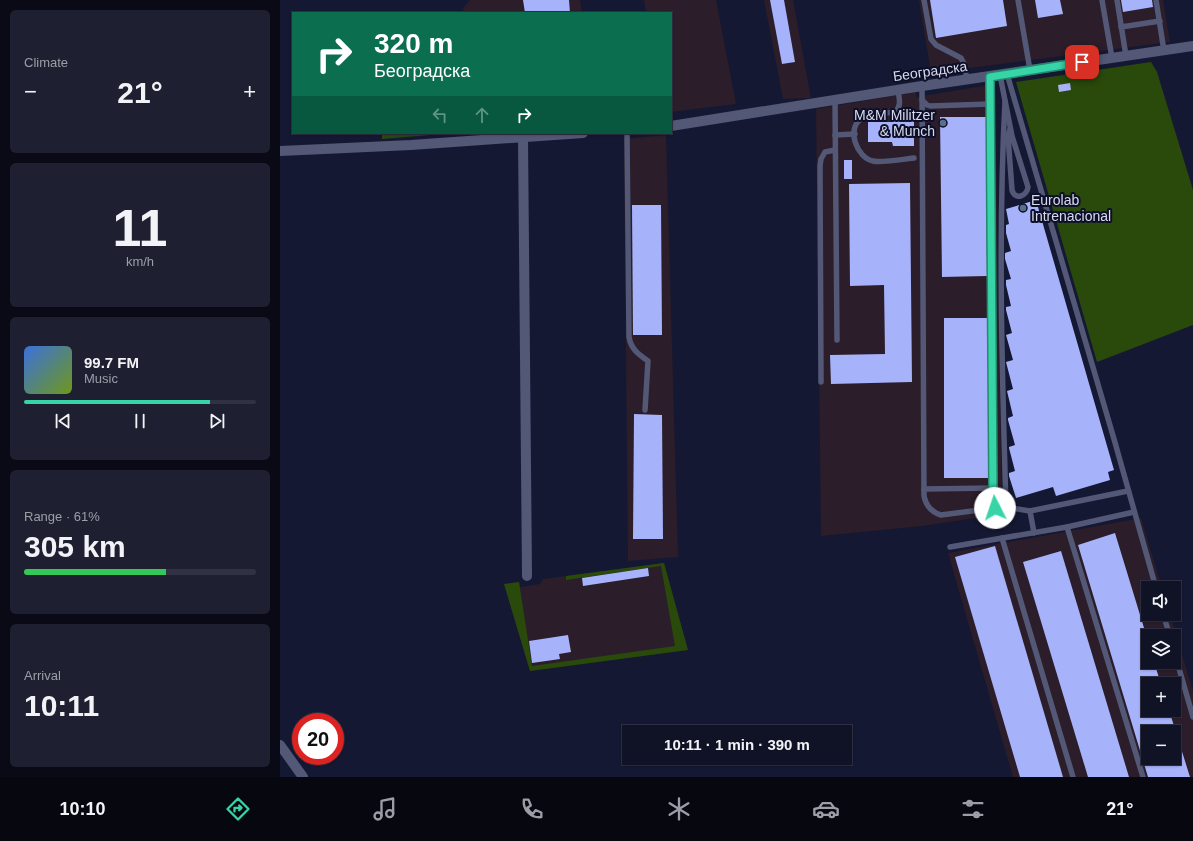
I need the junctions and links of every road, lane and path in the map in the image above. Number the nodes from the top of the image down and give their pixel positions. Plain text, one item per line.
1 (924, 0) edge
2 (1018, 0) edge
3 (1102, 0) edge
4 (1117, 0) edge
5 (1156, 0) edge
6 (1160, 21) junction
7 (1121, 28) junction
8 (1193, 46) edge
9 (1164, 50) junction
10 (1126, 56) junction
11 (1112, 58) junction
12 (1030, 70) junction
13 (999, 75) junction
14 (967, 80) junction
15 (922, 86) junction
16 (898, 90) junction
17 (834, 100) junction
18 (922, 100) junction
19 (1005, 101) junction
20 (990, 104) junction
21 (672, 126) edge
22 (1010, 129) junction
23 (567, 134) edge
24 (627, 134) edge
25 (854, 134) junction
26 (835, 135) junction
27 (479, 136) edge
28 (523, 137) junction
29 (835, 150) junction
30 (280, 151) edge
31 (914, 158) dead end
32 (837, 340) dead end
33 (821, 382) dead end
34 (645, 410) dead end
35 (993, 488) junction
36 (924, 489) junction
37 (1128, 491) junction
38 (1006, 506) junction
39 (995, 508) junction
40 (1030, 511) junction
41 (1134, 512) junction
42 (1067, 527) junction
43 (1034, 533) junction
44 (1002, 538) junction
45 (950, 547) dead end
46 (527, 576) dead end
47 (1154, 581) edge
48 (1179, 669) edge
49 (1193, 717) edge
50 (280, 745) edge
51 (303, 777) edge
52 (1073, 777) edge
53 (1143, 777) edge

1 - 14 lane
2 - 12 lane
3 - 11 lane
4 - 7 lane
5 - 6 lane
6 - 7 lane
6 - 9 lane
7 - 10 lane
8 - 9 street, Београдска
9 - 10 street, Београдска
10 - 11 street, Београдска
11 - 12 street, Београдска
12 - 13 street, Београдска
13 - 14 street, Београдска
13 - 19 lane
13 - 20 lane
13 - 37 lane
14 - 15 street, Београдска
15 - 16 street, Београдска
15 - 18 lane
16 - 17 street, Београдска
16 - 25 lane
17 - 21 street, Београдска
17 - 26 lane
18 - 20 lane
18 - 36 lane
19 - 22 lane
19 - 38 lane
20 - 35 lane
22 - 22 lane
23 - 28 street
24 - 34 lane
25 - 26 lane
25 - 31 lane
26 - 29 lane
27 - 28 street
27 - 30 street
28 - 46 street
29 - 32 lane
29 - 33 lane
35 - 36 lane
35 - 39 lane
36 - 39 lane
37 - 40 lane
37 - 41 lane
38 - 39 lane
38 - 40 lane
40 - 43 lane
41 - 42 lane
41 - 47 lane
42 - 43 lane
42 - 53 lane
43 - 44 lane
44 - 45 lane
44 - 52 lane
48 - 49 lane
50 - 51 street

